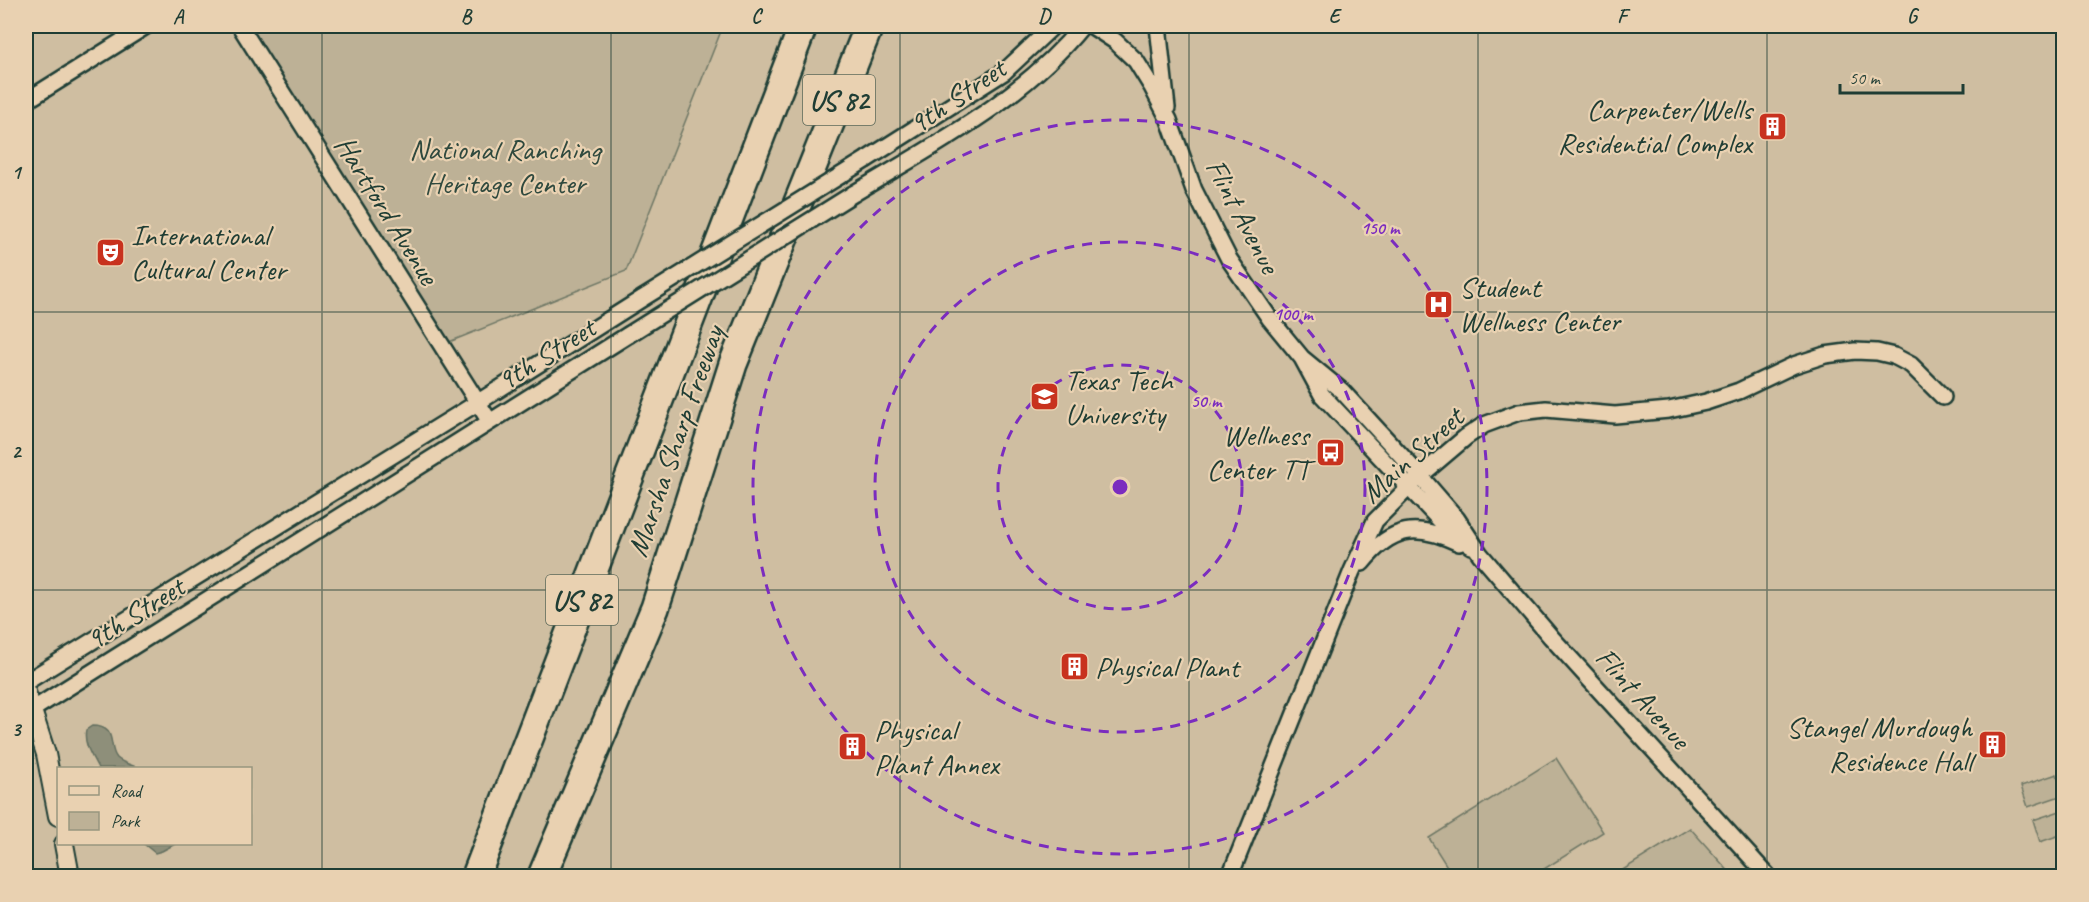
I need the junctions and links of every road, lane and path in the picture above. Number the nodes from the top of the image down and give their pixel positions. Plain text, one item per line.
1 (146, 26) edge
2 (240, 26) edge
3 (803, 26) edge
4 (869, 26) edge
5 (882, 26) edge
6 (1053, 26) edge
7 (1082, 26) edge
8 (1092, 26) edge
9 (1158, 26) edge
10 (26, 101) edge
11 (1169, 120) junction
12 (809, 175) junction
13 (1302, 358) junction
14 (1942, 398) dead end
15 (477, 403) junction
16 (489, 422) junction
17 (1420, 476) junction
18 (1408, 489) junction
19 (1480, 554) junction
20 (1349, 579) junction
21 (26, 682) edge
22 (26, 692) edge
23 (29, 711) edge
24 (57, 811) edge
25 (64, 845) edge
26 (70, 876) edge
27 (476, 876) edge
28 (542, 876) edge
29 (1230, 876) edge
30 (1768, 876) edge

1 - 10 street
2 - 15 street, Hartford Avenue
3 - 27 highway, Marsha Sharp Freeway / US 82
4 - 12 highway, Marsha Sharp Freeway / US 82
5 - 12 highway
6 - 15 street, 9th Street, bridge
7 - 16 street, 9th Street, bridge
8 - 11 street, Flint Avenue
9 - 11 street, Flint Avenue
11 - 13 street, Flint Avenue
12 - 28 highway, Marsha Sharp Freeway / US 82
13 - 17 street, Flint Avenue
13 - 18 street, Flint Avenue
14 - 17 street, Main Street
15 - 16 street, Hartford Avenue
15 - 21 street, 9th Street
16 - 23 street, 9th Street
17 - 18 street, Main Street
17 - 19 street, Flint Avenue
18 - 19 street, Flint Avenue
18 - 20 street, Main Street
19 - 20 street
19 - 30 street, Flint Avenue
20 - 29 street, Main Street
22 - 23 street
23 - 24 street
25 - 26 street

